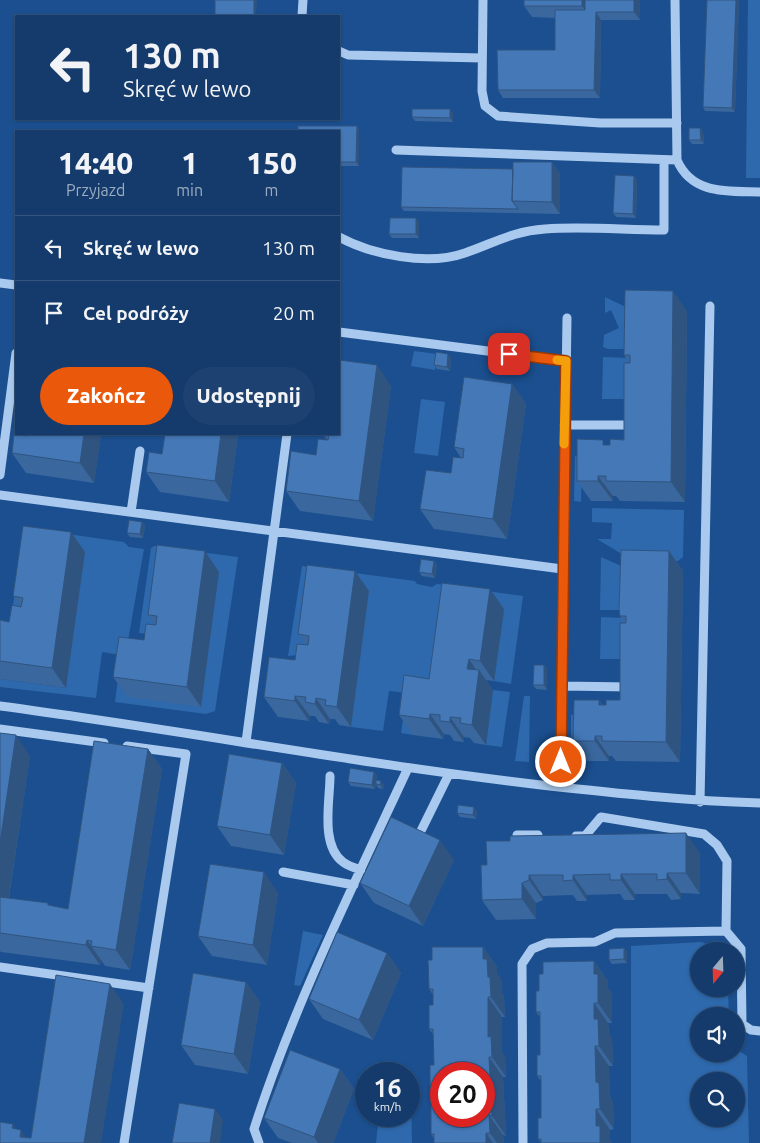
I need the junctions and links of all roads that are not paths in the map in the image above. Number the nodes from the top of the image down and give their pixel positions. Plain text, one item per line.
1 (302, 0) edge
2 (483, 0) edge
3 (675, 0) edge
4 (302, 15) edge
5 (340, 51) edge
6 (482, 58) junction
7 (677, 123) junction
8 (396, 150) dead end
9 (664, 160) junction
10 (677, 160) junction
11 (760, 192) edge
12 (340, 238) edge
13 (0, 283) edge
14 (15, 285) edge
15 (710, 306) dead end
16 (567, 318) dead end
17 (340, 332) edge
18 (15, 361) edge
19 (566, 361) junction
20 (637, 425) edge
21 (564, 426) junction
22 (287, 435) edge
23 (140, 451) dead end
24 (0, 475) edge
25 (0, 495) edge
26 (131, 512) junction
27 (274, 531) junction
28 (562, 569) junction
29 (561, 686) junction
30 (633, 687) edge
31 (0, 706) edge
32 (0, 729) edge
33 (246, 742) junction
34 (408, 768) junction
35 (449, 774) junction
36 (330, 776) dead end
37 (560, 787) junction
38 (700, 802) junction
39 (760, 803) edge
40 (517, 835) edge
41 (546, 836) edge
42 (565, 836) edge
43 (416, 842) edge
44 (361, 870) junction
45 (283, 872) dead end
46 (354, 885) junction
47 (726, 931) junction
48 (0, 967) edge
49 (148, 988) junction
50 (760, 1031) edge
51 (124, 1143) edge
52 (258, 1143) edge
53 (524, 1143) edge

1 - 4 street
2 - 6 street
3 - 7 street
5 - 6 street
6 - 7 street
7 - 10 street
8 - 9 street
9 - 10 street
9 - 12 street
10 - 11 street
13 - 14 street
15 - 38 street
16 - 19 street
17 - 19 street
18 - 24 street
19 - 21 street
20 - 21 street
21 - 28 street
22 - 27 street
23 - 26 street
25 - 26 street
26 - 27 street
27 - 28 street
27 - 33 street
28 - 29 street
29 - 30 street
29 - 37 street
31 - 33 street
32 - 49 street
33 - 34 street
34 - 35 street
34 - 44 street
35 - 37 street
35 - 43 street
36 - 44 street
37 - 38 street
38 - 39 street
40 - 41 street
42 - 47 street
44 - 46 street
45 - 46 street
46 - 52 street
47 - 50 street
47 - 53 street
48 - 49 street
49 - 51 street

